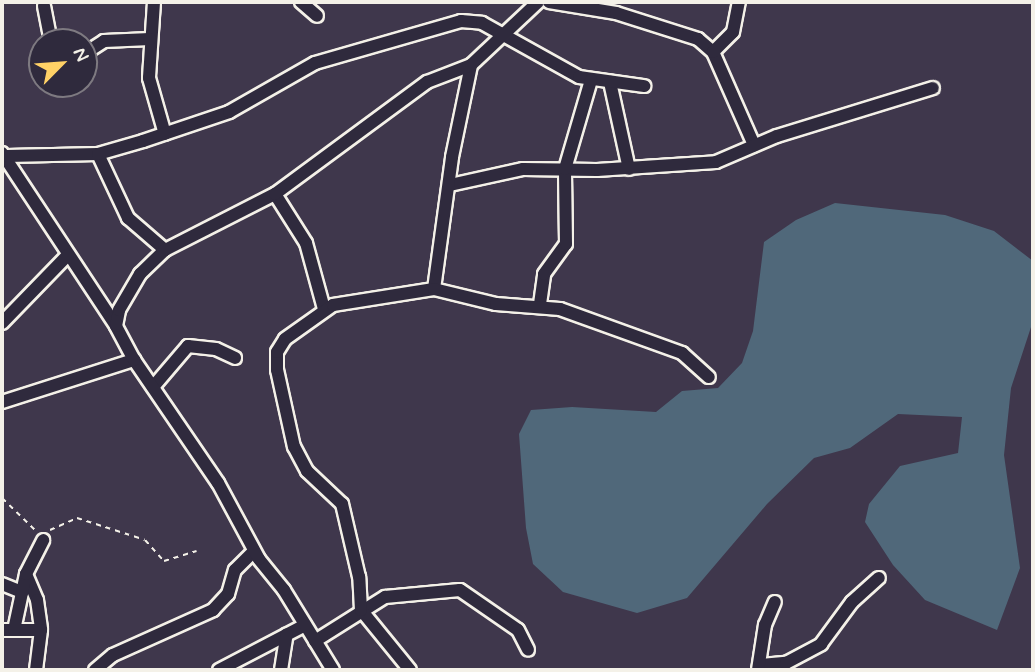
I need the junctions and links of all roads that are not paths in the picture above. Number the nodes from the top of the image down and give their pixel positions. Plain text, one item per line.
1 (154, 2) edge
2 (301, 2) edge
3 (538, 2) edge
4 (549, 2) edge
5 (739, 2) edge
6 (44, 6) dead end
7 (615, 7) edge
8 (317, 16) dead end
9 (48, 28) edge
10 (506, 35) junction
11 (150, 39) junction
12 (98, 45) edge
13 (713, 52) junction
14 (471, 65) junction
15 (591, 80) junction
16 (610, 82) junction
17 (644, 86) dead end
18 (933, 88) dead end
19 (165, 134) junction
20 (754, 145) junction
21 (98, 154) junction
22 (5, 155) edge
23 (565, 169) junction
24 (629, 169) junction
25 (450, 186) junction
26 (275, 194) junction
27 (165, 250) junction
28 (68, 255) junction
29 (435, 289) junction
30 (540, 304) junction
31 (324, 309) junction
32 (2, 323) edge
33 (116, 326) junction
34 (235, 358) dead end
35 (134, 360) junction
36 (709, 377) dead end
37 (153, 387) junction
38 (3, 399) edge
39 (43, 540) road end
40 (254, 551) junction
41 (26, 574) junction
42 (879, 578) dead end
43 (2, 584) edge
44 (22, 592) junction
45 (775, 602) dead end
46 (361, 610) junction
47 (305, 625) junction
48 (8, 630) edge
49 (41, 630) junction
50 (287, 635) junction
51 (315, 641) junction
52 (528, 650) dead end
53 (760, 668) edge
54 (36, 670) edge
55 (95, 670) edge
56 (219, 670) edge
57 (281, 670) edge
58 (333, 670) edge
59 (410, 670) edge

1 - 11 street
2 - 8 street
3 - 10 street
4 - 7 street
5 - 13 street
6 - 9 street
7 - 13 street
10 - 14 street
10 - 15 street
10 - 19 street
11 - 12 street
11 - 19 street
13 - 20 street
14 - 25 street
14 - 26 street
15 - 16 street
15 - 23 street
16 - 17 street
16 - 24 street
18 - 20 street
19 - 21 street
20 - 24 street
21 - 22 street
21 - 27 street
22 - 28 street
23 - 24 street
23 - 25 street
23 - 30 street
25 - 29 street
26 - 27 street
26 - 31 street
27 - 33 street
28 - 32 street
28 - 33 street
29 - 30 street
29 - 31 street
30 - 36 street
31 - 46 street
33 - 35 street
34 - 37 street
35 - 37 street
35 - 38 street
37 - 40 street
39 - 41 street
40 - 47 street
40 - 55 street
41 - 44 street
41 - 49 street
42 - 53 street
43 - 44 street
44 - 48 street
45 - 53 street
46 - 51 street
46 - 52 street
46 - 59 street
47 - 50 street
47 - 51 street
48 - 49 street
49 - 54 street
50 - 56 street
50 - 57 street
51 - 58 street

